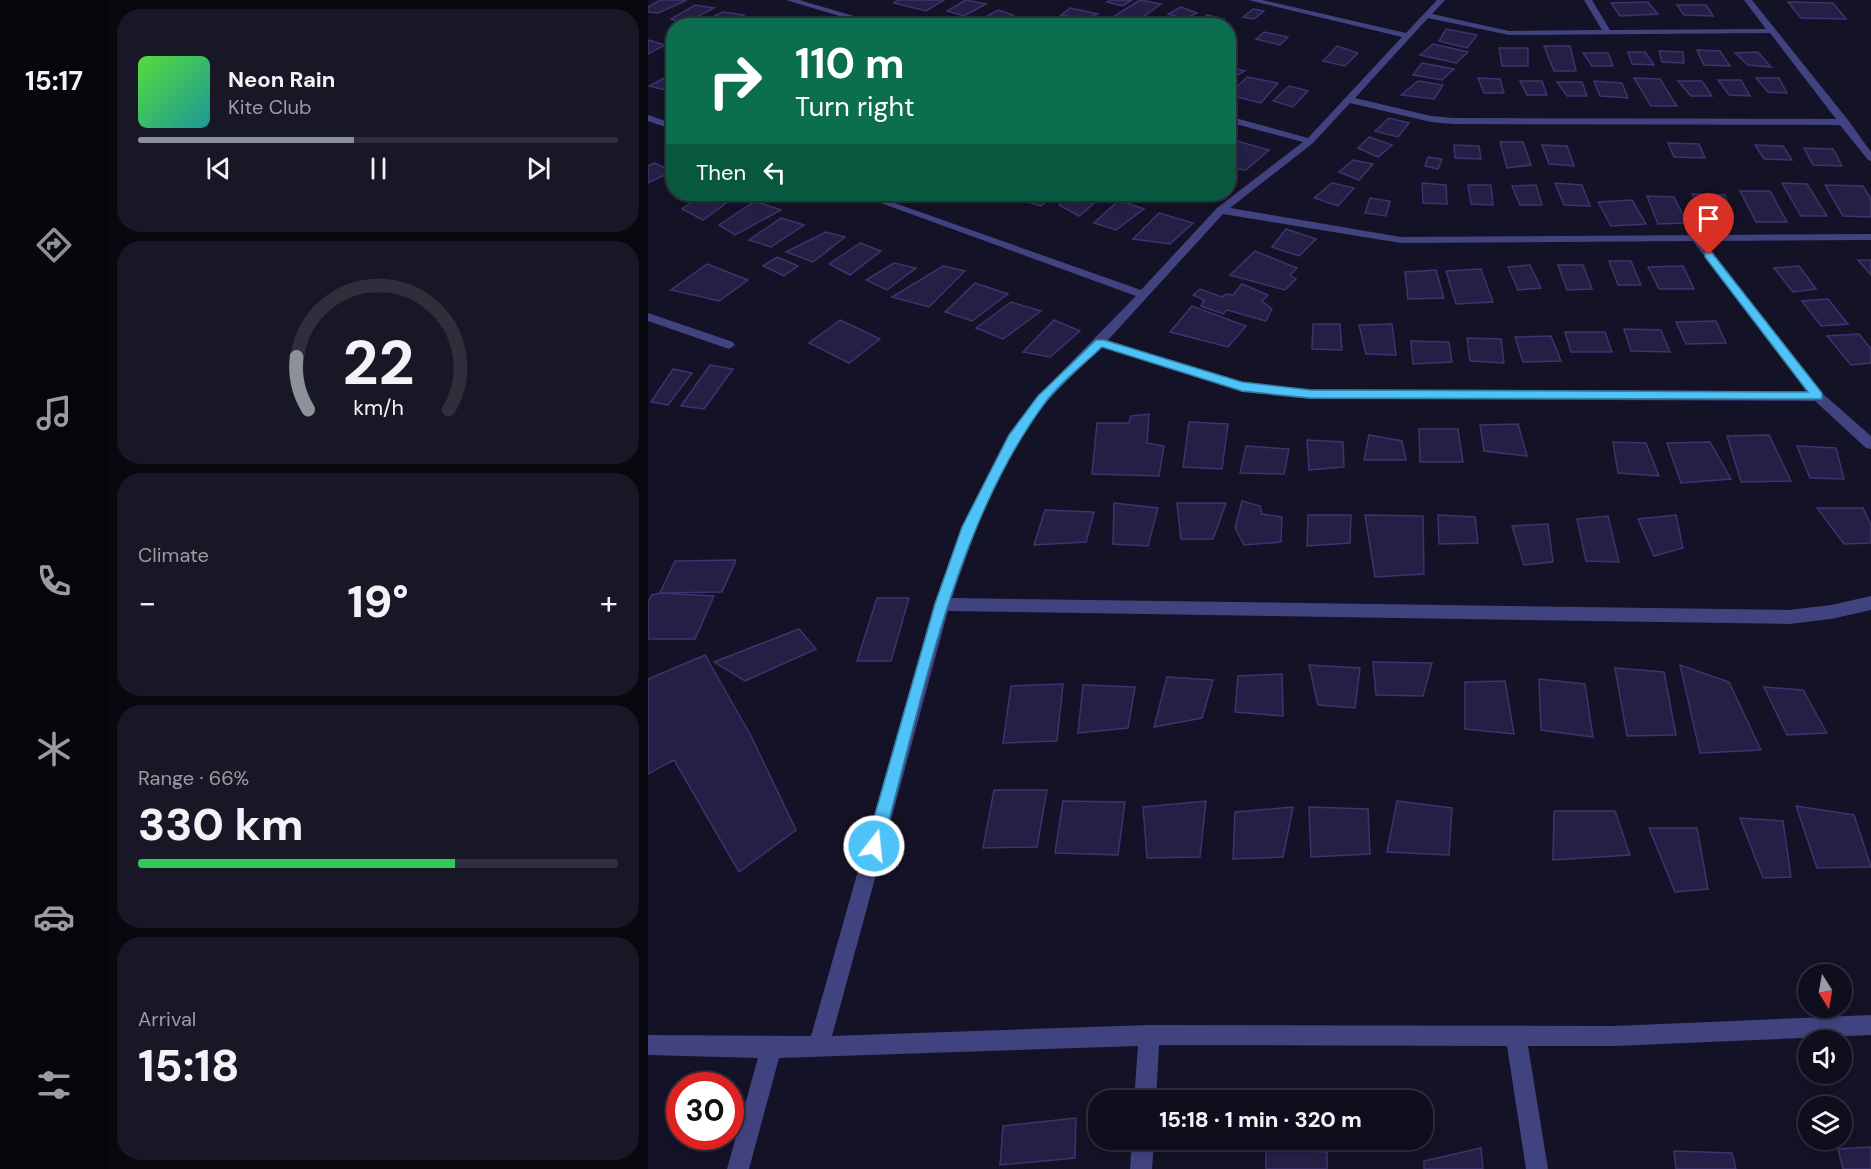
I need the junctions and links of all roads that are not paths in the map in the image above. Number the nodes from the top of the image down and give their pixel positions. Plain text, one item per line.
1 (790, 0) edge
2 (1252, 0) edge
3 (1441, 0) edge
4 (1588, 0) edge
5 (1748, 0) edge
6 (1429, 16) junction
7 (855, 18) edge
8 (1772, 31) junction
9 (1608, 33) junction
10 (1408, 36) junction
11 (1350, 100) junction
12 (648, 118) edge
13 (1236, 121) edge
14 (1845, 122) junction
15 (663, 123) junction
16 (666, 124) edge
17 (648, 132) edge
18 (1310, 141) junction
19 (1871, 158) edge
20 (1236, 198) edge
21 (881, 201) edge
22 (1233, 201) edge
23 (1221, 210) junction
24 (1871, 237) edge
25 (1696, 238) junction
26 (1142, 294) junction
27 (648, 317) edge
28 (1100, 342) junction
29 (729, 345) dead end
30 (1818, 396) junction
31 (1871, 444) edge
32 (1871, 603) edge
33 (942, 604) junction
34 (1871, 1025) edge
35 (1149, 1035) junction
36 (1516, 1036) junction
37 (648, 1045) edge
38 (819, 1045) junction
39 (771, 1048) junction
40 (1146, 1090) edge
41 (1142, 1150) edge
42 (738, 1169) edge
43 (1141, 1169) edge
44 (1537, 1169) edge

1 - 7 street
2 - 10 street
3 - 6 street
4 - 9 street
5 - 8 street
6 - 9 street
6 - 10 street
8 - 9 street
8 - 14 street
10 - 11 street
11 - 14 street
11 - 18 street
12 - 15 street
13 - 18 street
14 - 19 street
15 - 16 street
15 - 17 street
18 - 20 street
21 - 26 street
22 - 23 street
23 - 25 street
23 - 26 street
24 - 25 street
25 - 30 street
26 - 28 street
27 - 29 street
28 - 30 street
28 - 33 street
30 - 31 street
32 - 33 street
33 - 38 street
34 - 36 street
35 - 36 street
35 - 38 street
35 - 40 street
36 - 44 street
37 - 39 street
38 - 39 street
39 - 42 street
41 - 43 street

